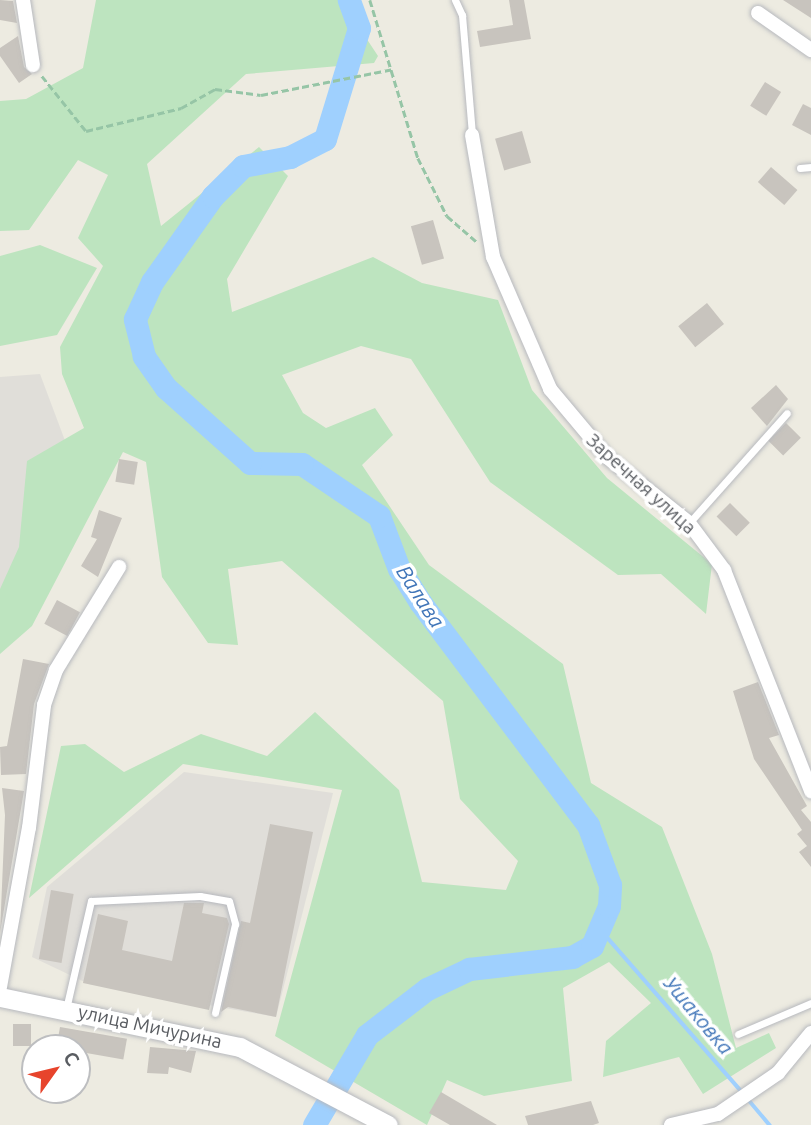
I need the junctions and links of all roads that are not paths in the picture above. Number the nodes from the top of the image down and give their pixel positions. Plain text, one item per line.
1 (23, 0) edge
2 (454, 0) edge
3 (758, 13) dead end
4 (811, 50) edge
5 (33, 65) road end
6 (471, 135) joint
7 (811, 167) edge
8 (800, 168) dead end
9 (787, 413) dead end
10 (689, 523) junction
11 (119, 567) dead end
12 (811, 791) edge
13 (0, 987) edge
14 (0, 997) edge
15 (811, 1003) edge
16 (66, 1009) junction
17 (215, 1013) dead end
18 (811, 1033) edge
19 (738, 1034) dead end
20 (388, 1125) edge
21 (671, 1125) edge

1 - 5 street
2 - 6 lane
3 - 4 street
6 - 10 street, Заречная улица
7 - 8 lane
9 - 10 lane
10 - 12 street, Заречная улица
11 - 13 street
14 - 16 main road, улица Мичурина
15 - 19 lane
16 - 17 lane
16 - 20 main road, улица Мичурина
18 - 21 street

